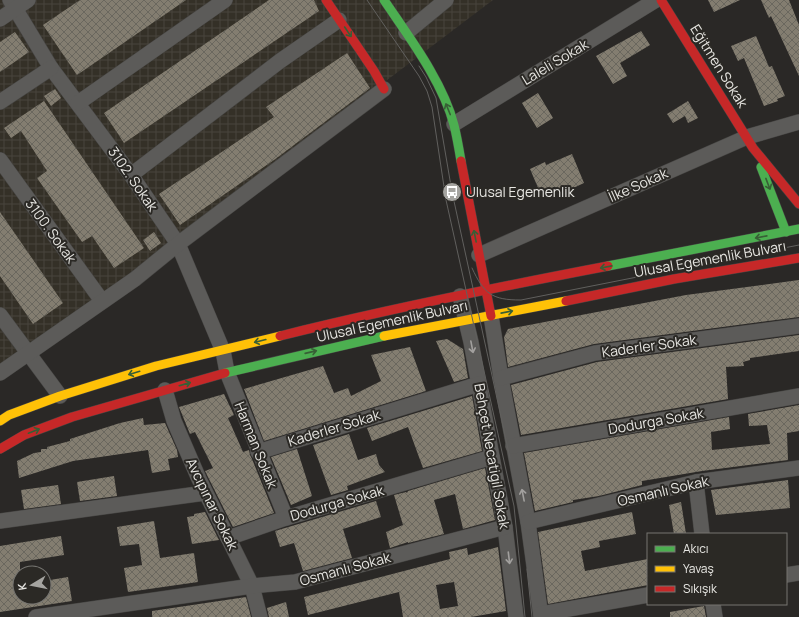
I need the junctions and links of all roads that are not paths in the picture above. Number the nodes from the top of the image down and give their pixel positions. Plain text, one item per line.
1 (225, 0) edge
2 (326, 0) edge
3 (384, 0) edge
4 (446, 0) edge
5 (656, 0) edge
6 (661, 0) edge
7 (17, 3) edge
8 (0, 18) edge
9 (339, 20) junction
10 (406, 33) junction
11 (51, 68) junction
12 (384, 89) joint
13 (0, 102) edge
14 (78, 103) junction
15 (799, 122) edge
16 (454, 124) junction
17 (750, 142) junction
18 (0, 160) edge
19 (131, 175) junction
20 (799, 204) edge
21 (799, 230) edge
22 (786, 232) junction
23 (178, 244) junction
24 (479, 255) junction
25 (799, 258) edge
26 (485, 290) junction
27 (460, 296) junction
28 (102, 302) junction
29 (0, 315) edge
30 (491, 316) junction
31 (466, 319) junction
32 (799, 326) edge
33 (223, 351) junction
34 (28, 352) junction
35 (227, 372) junction
36 (0, 373) edge
37 (501, 378) junction
38 (479, 384) junction
39 (165, 390) junction
40 (60, 396) junction
41 (799, 396) edge
42 (0, 421) edge
43 (513, 446) junction
44 (0, 449) edge
45 (258, 452) junction
46 (492, 458) junction
47 (799, 468) edge
48 (696, 482) junction
49 (206, 493) junction
50 (286, 518) junction
51 (0, 521) edge
52 (528, 522) junction
53 (505, 527) junction
54 (702, 533) edge
55 (228, 538) junction
56 (799, 573) edge
57 (787, 575) edge
58 (252, 586) junction
59 (647, 595) edge
60 (713, 605) edge
61 (541, 616) edge
62 (36, 617) edge
63 (260, 617) edge
64 (516, 617) edge
65 (715, 617) edge

1 - 14 street
2 - 9 main road
3 - 10 main road
4 - 10 street
5 - 16 street, Laleli Sokak
6 - 17 main road, Eğitmen Sokak
7 - 8 street
7 - 11 street, 3102. Sokak
9 -> 12 main road
9 - 19 street
16 -> 10 main road
11 - 13 street
11 - 14 street, 3102. Sokak
12 - 23 street
14 - 19 street, 3102. Sokak
15 - 17 street, İlke Sokak
24 -> 16 main road
17 - 20 main road, Eğitmen Sokak
17 -> 22 main road, Eğitmen Sokak
17 - 24 street, İlke Sokak
18 - 28 street, 3100. Sokak
19 - 23 street, 3102. Sokak
21 - 22 main road, Ulusal Egemenlik Bulvarı
22 -> 26 main road, Ulusal Egemenlik Bulvarı
23 - 28 street
23 - 33 street, 3102. Sokak
24 - 26 main road
30 -> 25 main road, Ulusal Egemenlik Bulvarı
26 - 27 main road, Ulusal Egemenlik Bulvarı
26 - 30 main road
27 - 31 street, Behçet Necatigil Sokak
27 -> 33 main road, Ulusal Egemenlik Bulvarı
28 - 34 street
29 - 34 street
30 - 31 main road, Ulusal Egemenlik Bulvarı
30 - 37 street
35 -> 31 main road, Ulusal Egemenlik Bulvarı
31 -> 38 street, Behçet Necatigil Sokak
32 - 37 street, Kaderler Sokak
33 - 35 street, 3102. Sokak
33 -> 40 main road, Ulusal Egemenlik Bulvarı
34 - 36 street
34 - 40 street
39 -> 35 main road, Ulusal Egemenlik Bulvarı
35 - 45 street, Harman Sokak
37 - 43 street
38 - 45 street, Kaderler Sokak
38 - 46 street, Behçet Necatigil Sokak
44 -> 39 main road, Ulusal Egemenlik Bulvarı
39 - 49 street, Avcıpınar Sokak
40 - 42 main road, Ulusal Egemenlik Bulvarı
41 - 43 street, Dodurga Sokak
52 -> 43 street
45 - 50 street, Harman Sokak
46 - 50 street, Dodurga Sokak
46 - 53 street, Behçet Necatigil Sokak
47 - 48 street, Osmanlı Sokak
48 - 52 street, Osmanlı Sokak
48 - 54 street
49 - 51 street
49 - 55 street, Avcıpınar Sokak
50 - 55 street, Dodurga Sokak
52 - 61 street
53 - 58 street, Osmanlı Sokak
53 -> 64 street, Behçet Necatigil Sokak
55 - 58 street, Avcıpınar Sokak
56 - 57 street
58 - 62 street, Osmanlı Sokak
58 - 63 street, Avcıpınar Sokak
59 - 61 street
60 - 65 street

